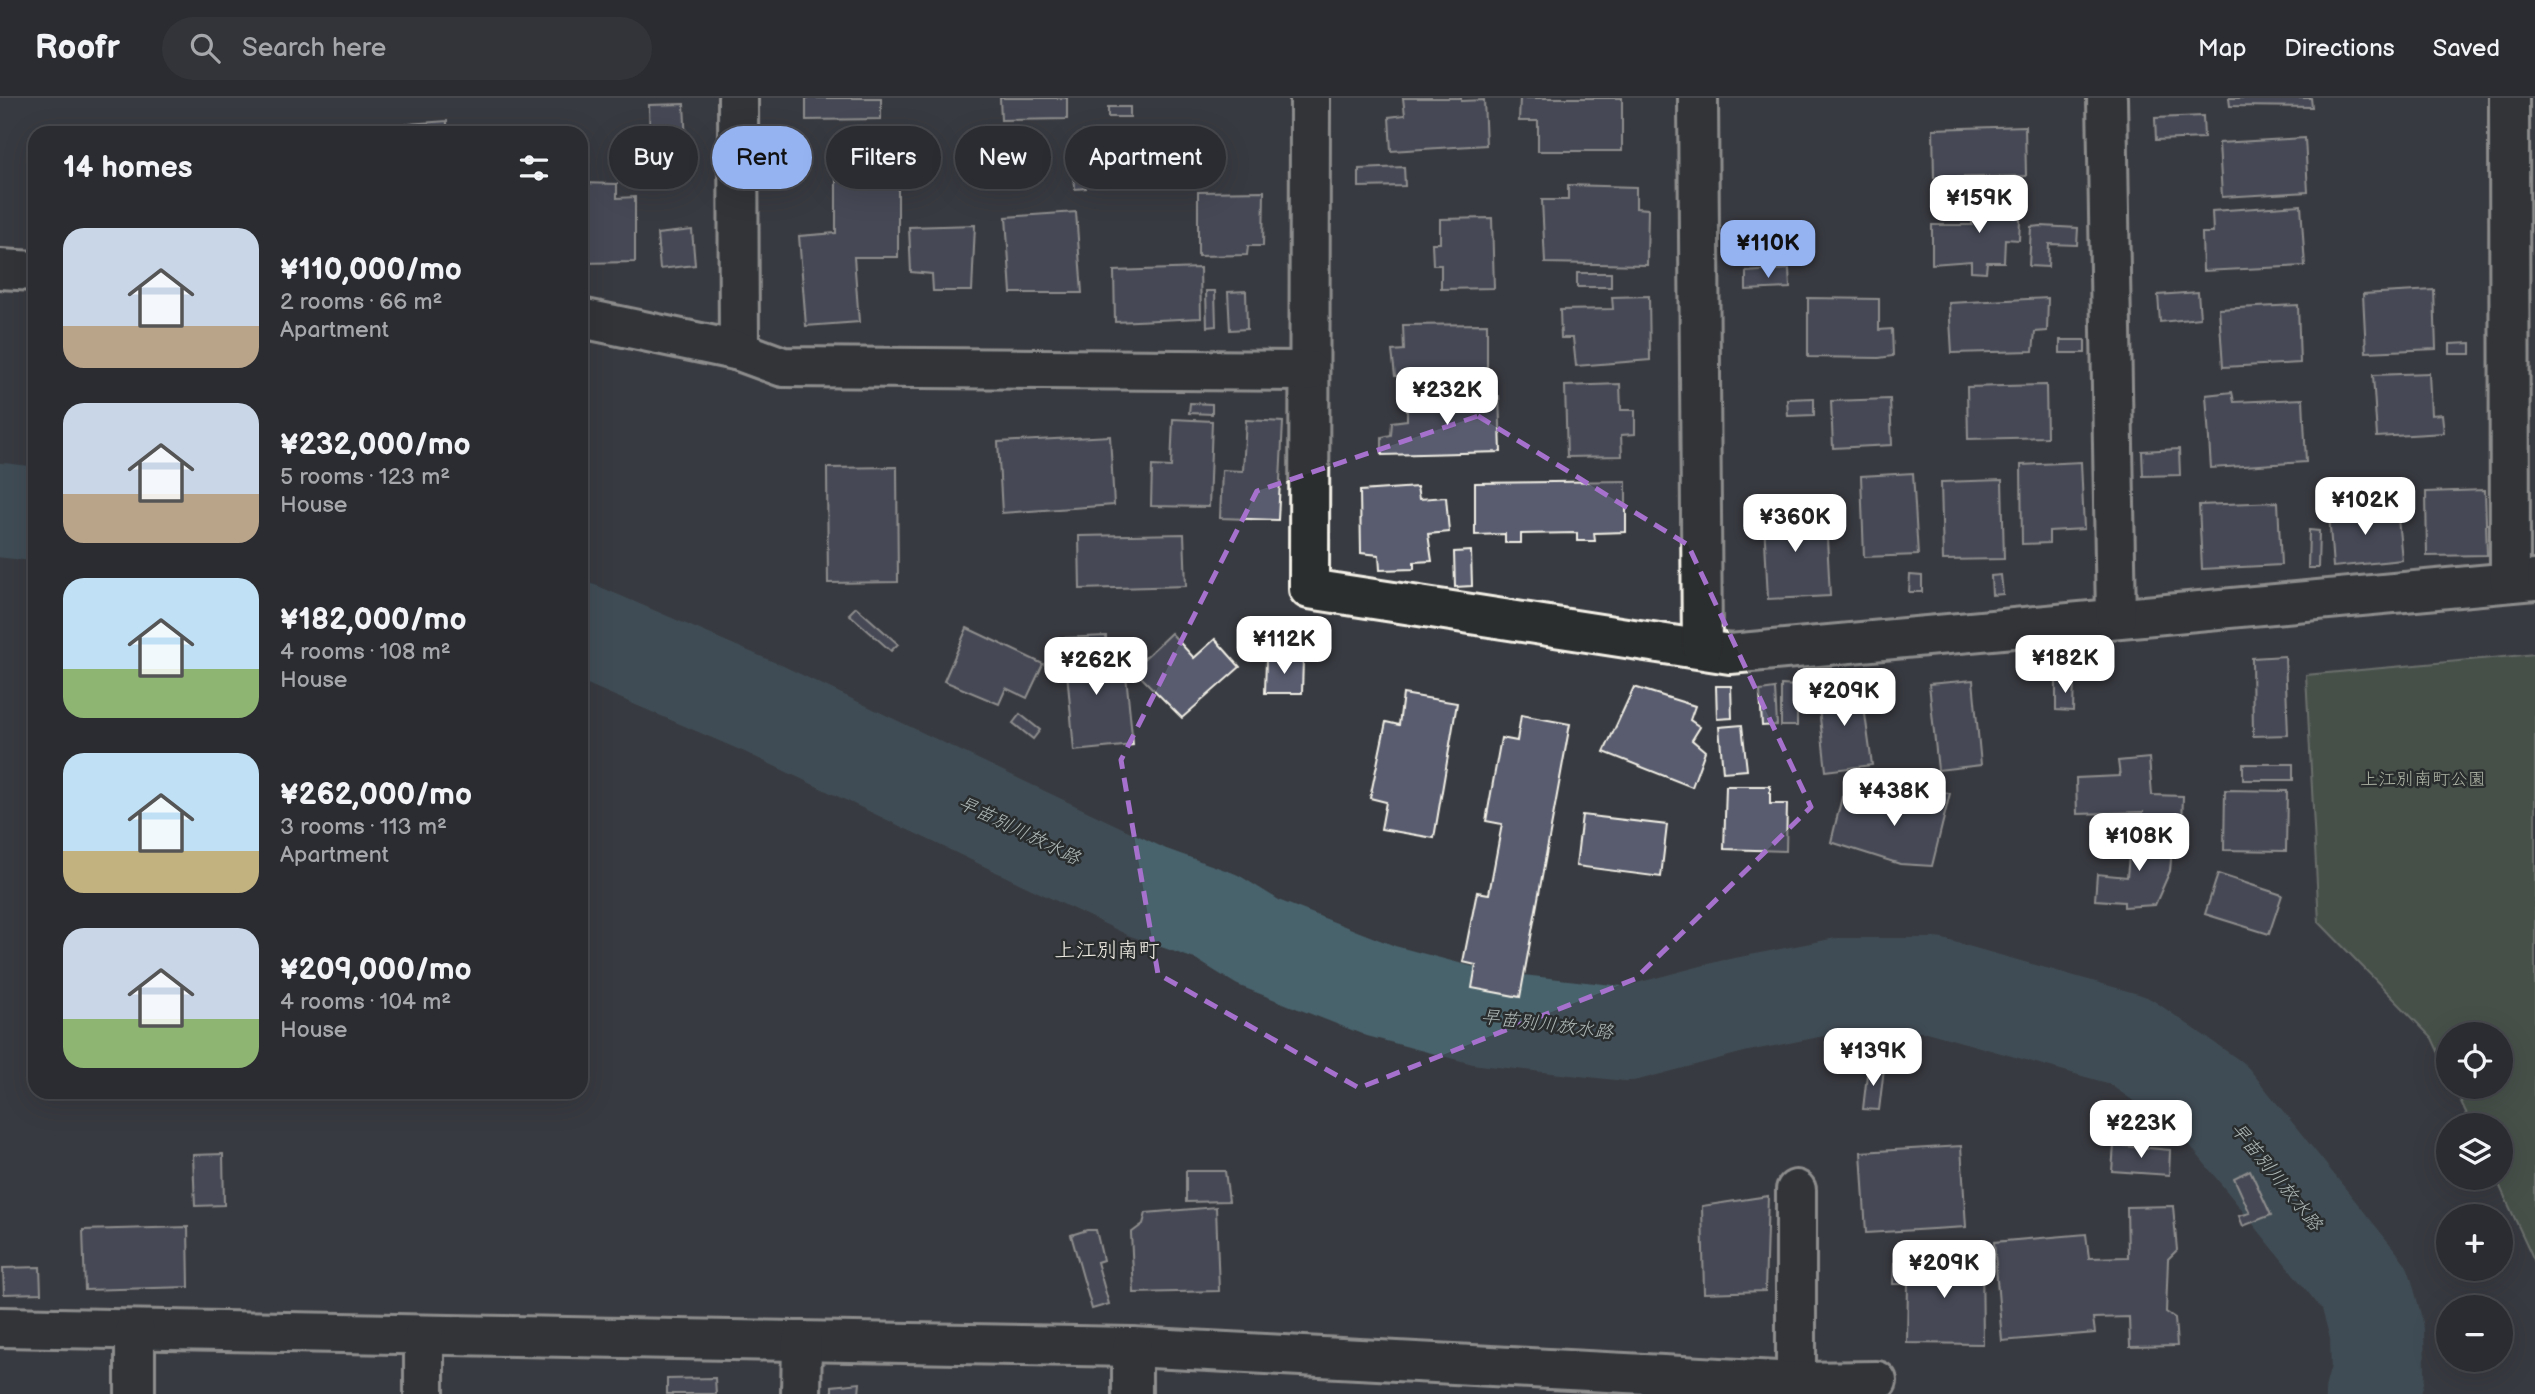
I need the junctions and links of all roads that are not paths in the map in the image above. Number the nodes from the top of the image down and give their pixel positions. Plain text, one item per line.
1 (738, 98) edge
2 (1310, 98) edge
3 (1698, 98) edge
4 (2107, 98) edge
5 (2509, 98) edge
6 (0, 269) edge
7 (28, 271) edge
8 (588, 319) edge
9 (738, 351) junction
10 (1309, 371) junction
11 (2522, 581) edge
12 (2116, 618) junction
13 (1702, 649) junction
14 (1796, 1190) dead end
15 (0, 1327) edge
16 (135, 1330) junction
17 (424, 1335) junction
18 (802, 1341) junction
19 (1132, 1347) junction
20 (1877, 1381) dead end
21 (1796, 1388) edge
22 (135, 1394) edge
23 (424, 1394) edge
24 (801, 1394) edge
25 (1132, 1394) edge

1 - 9 street
2 - 10 street
3 - 13 street
4 - 12 street
5 - 11 street
6 - 7 street
8 - 9 street
9 - 10 street
10 - 13 street
11 - 12 street
12 - 13 street
14 - 21 street
15 - 16 street
16 - 17 street
16 - 22 street
17 - 18 street
17 - 23 street
18 - 19 street
18 - 24 street
19 - 21 street
19 - 25 street
20 - 21 street

